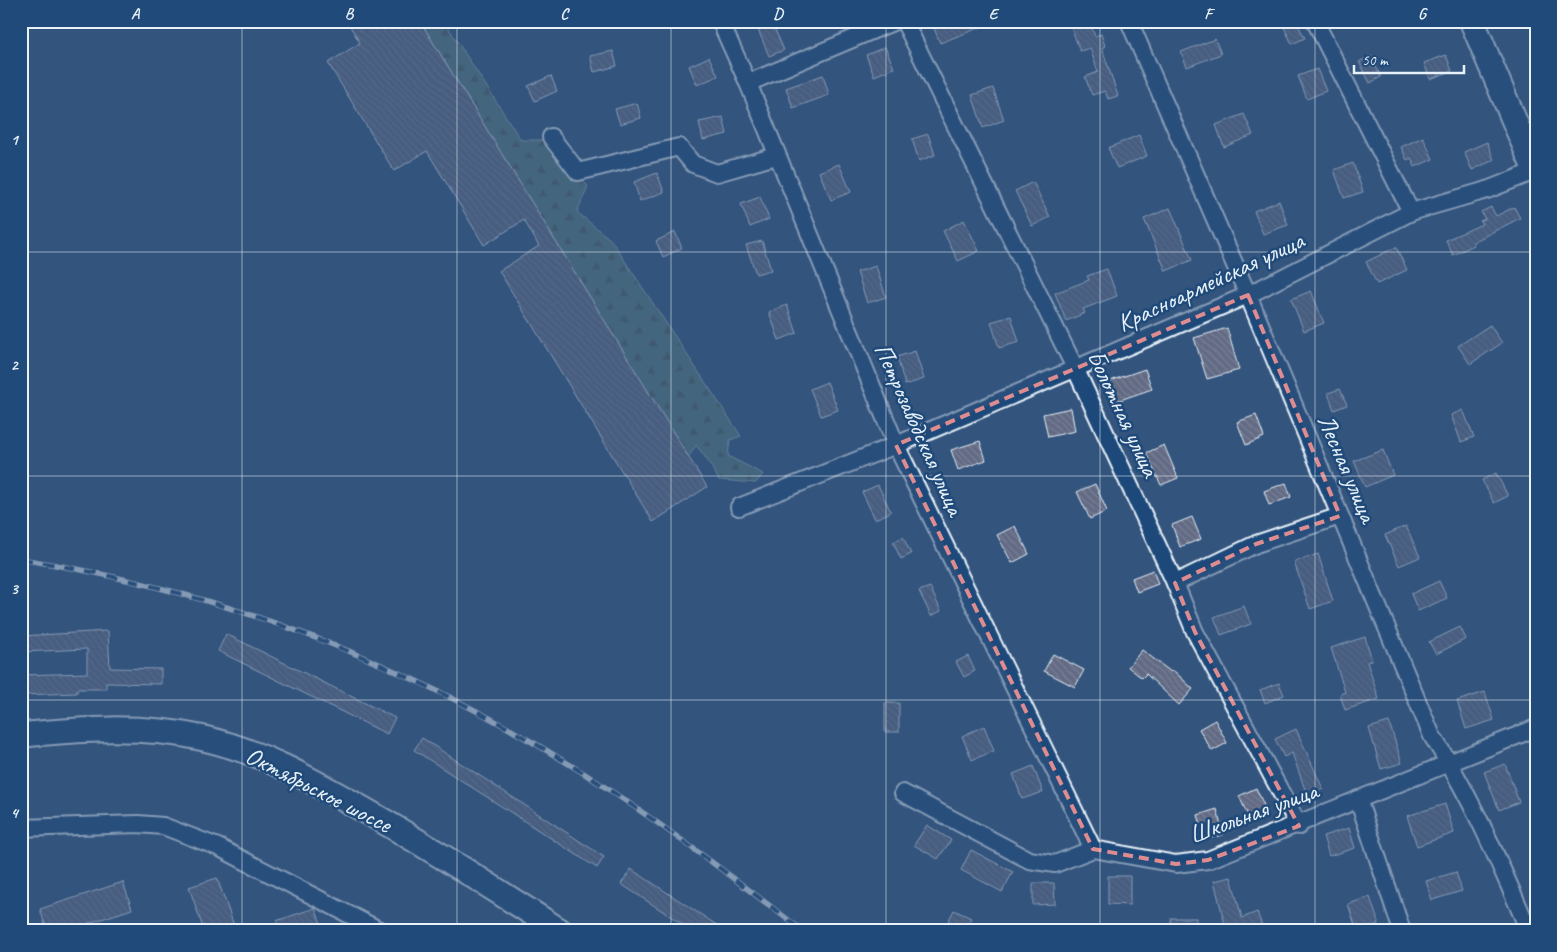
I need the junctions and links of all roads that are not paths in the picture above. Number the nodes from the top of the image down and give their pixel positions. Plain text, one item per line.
1 (720, 21) edge
2 (895, 21) edge
3 (904, 21) edge
4 (1129, 21) edge
5 (1315, 21) edge
6 (1472, 21) edge
7 (748, 83) junction
8 (551, 137) dead end
9 (776, 156) junction
10 (1536, 171) edge
11 (1411, 212) junction
12 (1248, 295) junction
13 (1076, 370) junction
14 (896, 445) junction
15 (739, 507) dead end
16 (1340, 516) junction
17 (1175, 583) junction
18 (1536, 728) edge
19 (21, 735) edge
20 (1449, 762) junction
21 (903, 793) dead end
22 (1358, 799) junction
23 (1299, 826) junction
24 (21, 828) edge
25 (1093, 849) junction
26 (381, 931) edge
27 (560, 931) edge
28 (1402, 931) edge
29 (1529, 931) edge

1 - 7 street, Петрозаводская улица
2 - 7 street
3 - 13 street, Болотная улица
4 - 12 street, Лесная улица
5 - 11 street
6 - 10 main road
7 - 9 street, Петрозаводская улица
8 - 9 street
9 - 14 street, Петрозаводская улица
10 - 11 street, Красноармейская улица
11 - 12 street, Красноармейская улица
12 - 13 street, Красноармейская улица
12 - 16 street, Лесная улица
13 - 14 street, Красноармейская улица
13 - 17 street, Болотная улица
14 - 15 street, Красноармейская улица
14 - 25 street, Петрозаводская улица
16 - 17 street
16 - 20 street, Лесная улица
17 - 23 street, Болотная улица
18 - 20 street, Школьная улица
19 - 27 main road, Октябрьское шоссе
20 - 22 street, Школьная улица
20 - 29 street, Лесная улица
21 - 25 street
22 - 23 street, Школьная улица
22 - 28 street
23 - 25 street, Школьная улица
24 - 26 street

